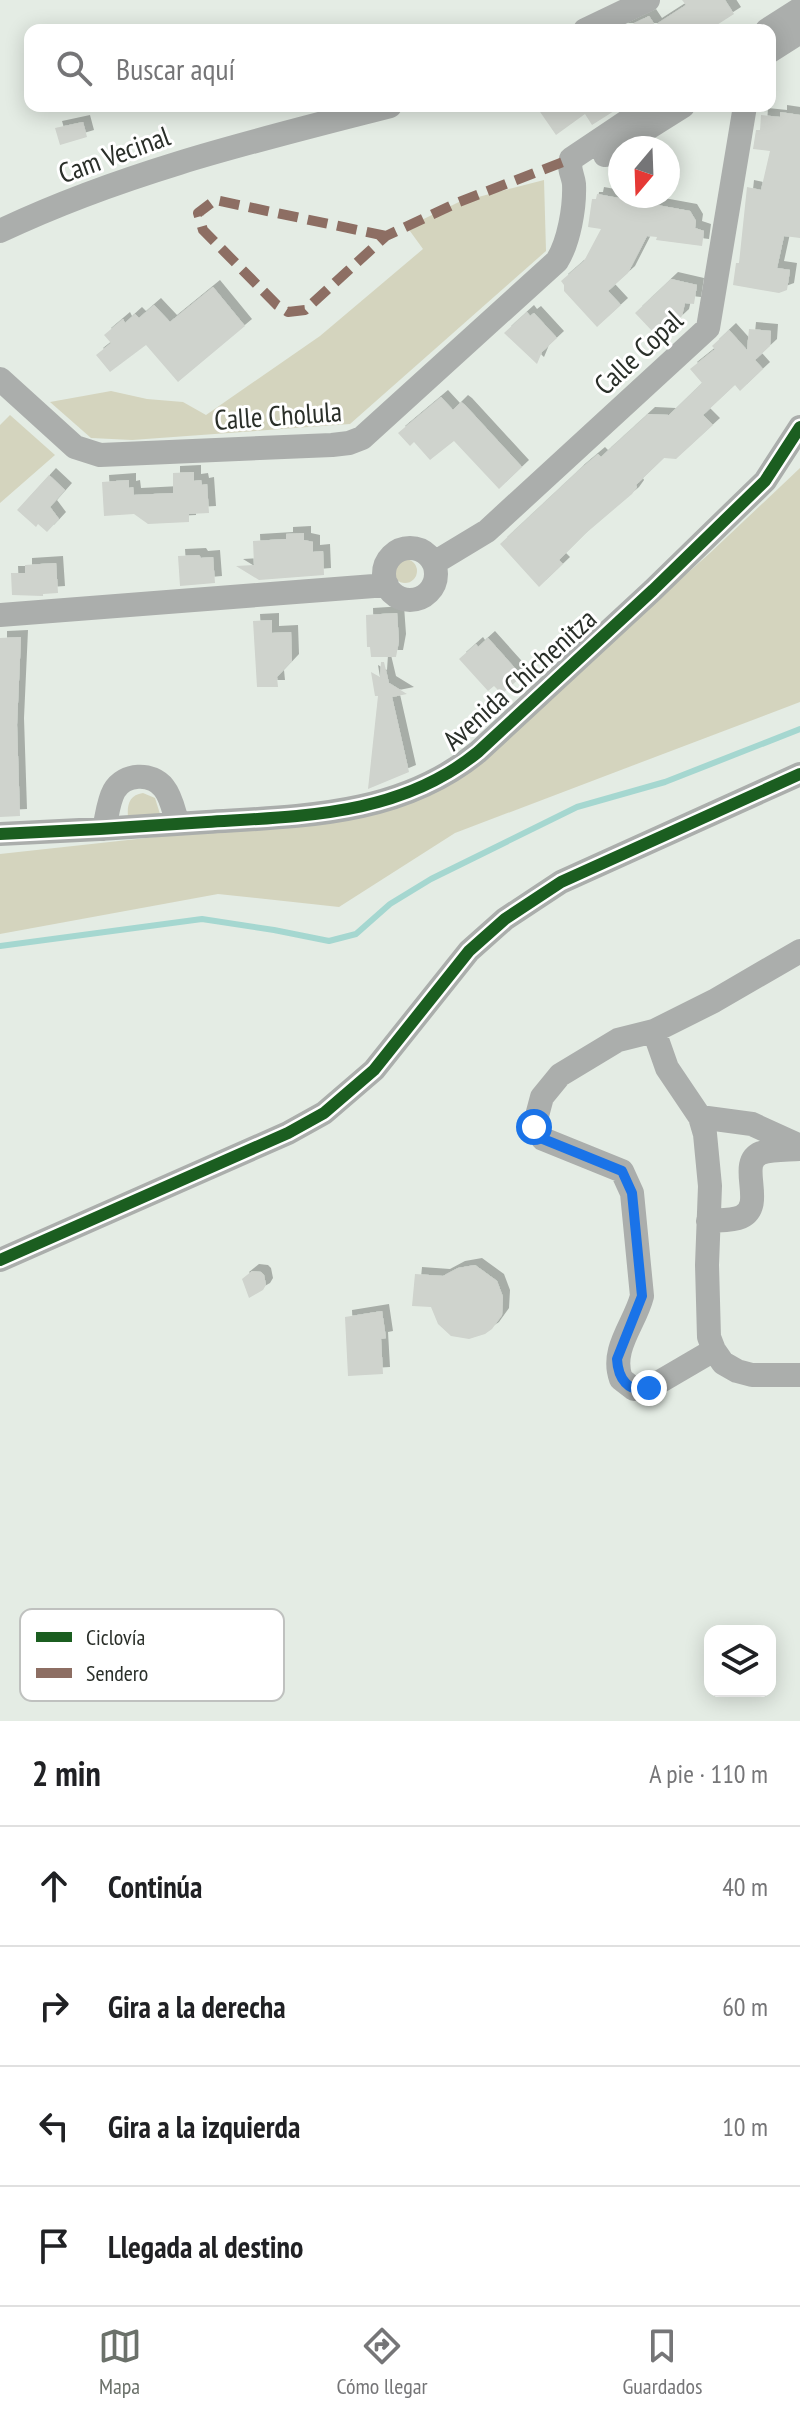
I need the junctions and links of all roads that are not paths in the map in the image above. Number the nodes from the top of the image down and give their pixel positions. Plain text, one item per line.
1 (648, 0) edge
2 (800, 9) edge
3 (598, 24) edge
4 (776, 24) edge
5 (800, 32) edge
6 (776, 47) edge
7 (367, 112) edge
8 (643, 112) edge
9 (674, 112) edge
10 (744, 112) edge
11 (572, 170) junction
12 (0, 231) edge
13 (0, 379) edge
14 (800, 427) edge
15 (434, 563) junction
16 (387, 585) junction
17 (0, 615) edge
18 (800, 774) edge
19 (178, 824) junction
20 (104, 829) junction
21 (0, 834) edge
22 (800, 951) edge
23 (654, 1031) junction
24 (700, 1117) junction
25 (800, 1147) edge
26 (708, 1221) junction
27 (0, 1260) edge
28 (714, 1350) junction
29 (800, 1375) edge

1 - 3 street
2 - 4 street
5 - 6 street
7 - 12 street, Cam Vecinal
8 - 11 street
9 - 11 street
10 - 15 street, Calle Copal
11 - 13 street, Calle Cholula
14 - 19 street, Avenida Chichenitza
15 - 16 street
15 - 16 street
16 - 17 street
18 - 27 street
19 - 20 street, Avenida Chichenitza
19 - 20 street
20 - 21 street, Avenida Chichenitza
22 - 23 street
23 - 24 street
23 - 28 street
24 - 25 street
24 - 26 street
25 - 26 street
26 - 28 street
28 - 29 street

